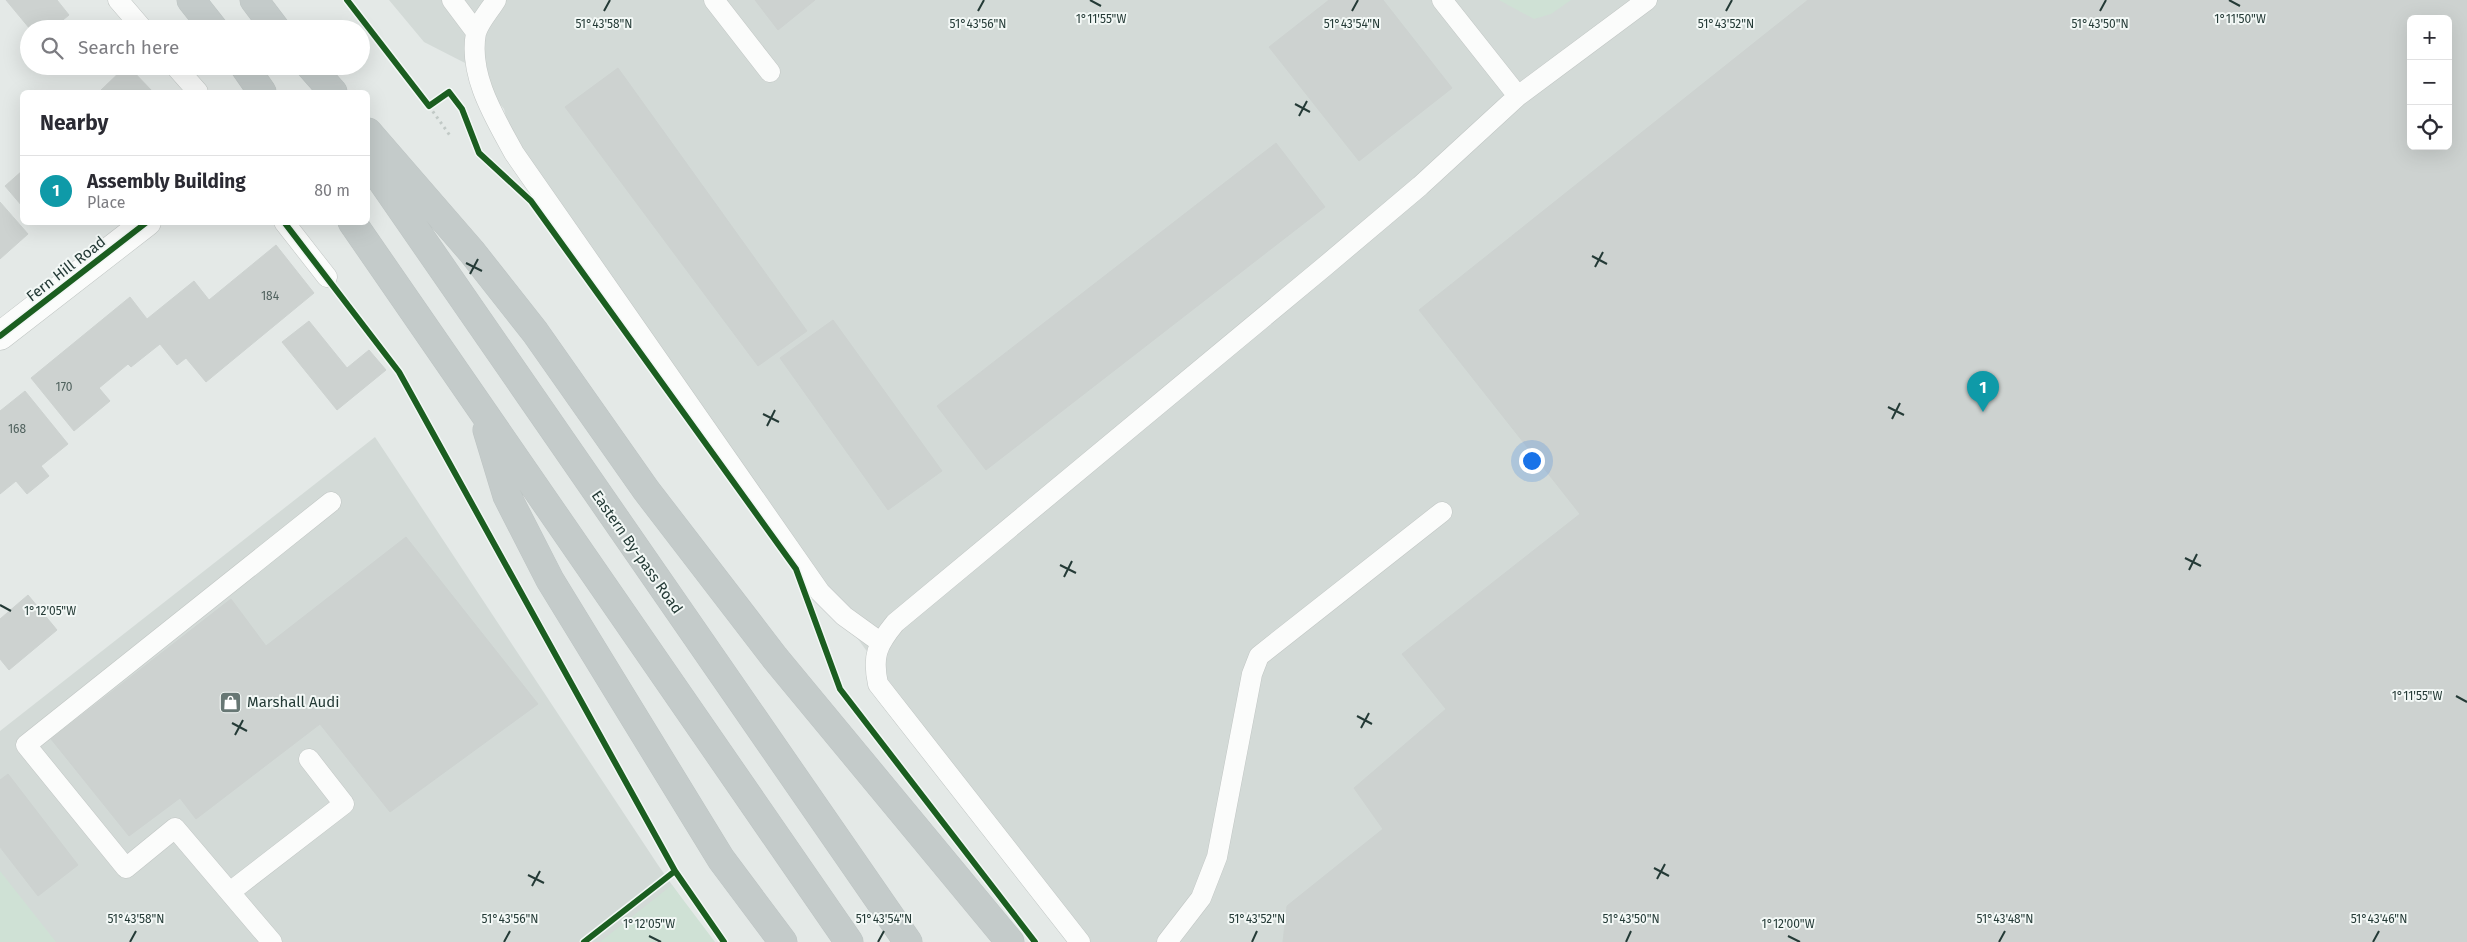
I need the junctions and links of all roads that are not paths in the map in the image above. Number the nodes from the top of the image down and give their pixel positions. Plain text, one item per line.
1 (118, 0) edge
2 (191, 0) edge
3 (452, 0) edge
4 (496, 0) edge
5 (714, 0) edge
6 (1442, 0) edge
7 (1647, 0) edge
8 (135, 20) edge
9 (207, 20) edge
10 (476, 32) junction
11 (770, 72) dead end
12 (183, 75) edge
13 (250, 75) edge
14 (308, 75) edge
15 (318, 75) edge
16 (196, 90) edge
17 (261, 90) edge
18 (319, 90) edge
19 (331, 90) edge
20 (1518, 96) junction
21 (370, 134) edge
22 (370, 164) edge
23 (143, 225) edge
24 (286, 225) edge
25 (354, 225) edge
26 (327, 276) dead end
27 (0, 336) edge
28 (481, 407) junction
29 (331, 502) dead end
30 (1442, 512) dead end
31 (880, 642) junction
32 (309, 759) dead end
33 (230, 892) junction
34 (272, 942) edge
35 (783, 942) edge
36 (849, 942) edge
37 (908, 942) edge
38 (1010, 942) edge
39 (1080, 942) edge
40 (1167, 942) edge

1 - 8 lane
2 - 9 highway
3 - 10 lane
4 - 10 lane
5 - 11 lane
6 - 20 lane
7 - 20 lane
10 - 31 lane
12 - 16 lane
13 - 17 highway
14 - 18 highway
15 - 19 highway
20 - 31 lane
21 - 38 highway
22 - 37 highway, Eastern By-pass Road
23 - 27 street, Fern Hill Road
24 - 26 lane
25 - 28 highway
28 - 35 highway
28 - 36 highway
29 - 33 lane
30 - 40 lane
31 - 39 lane
32 - 33 lane
33 - 34 lane

